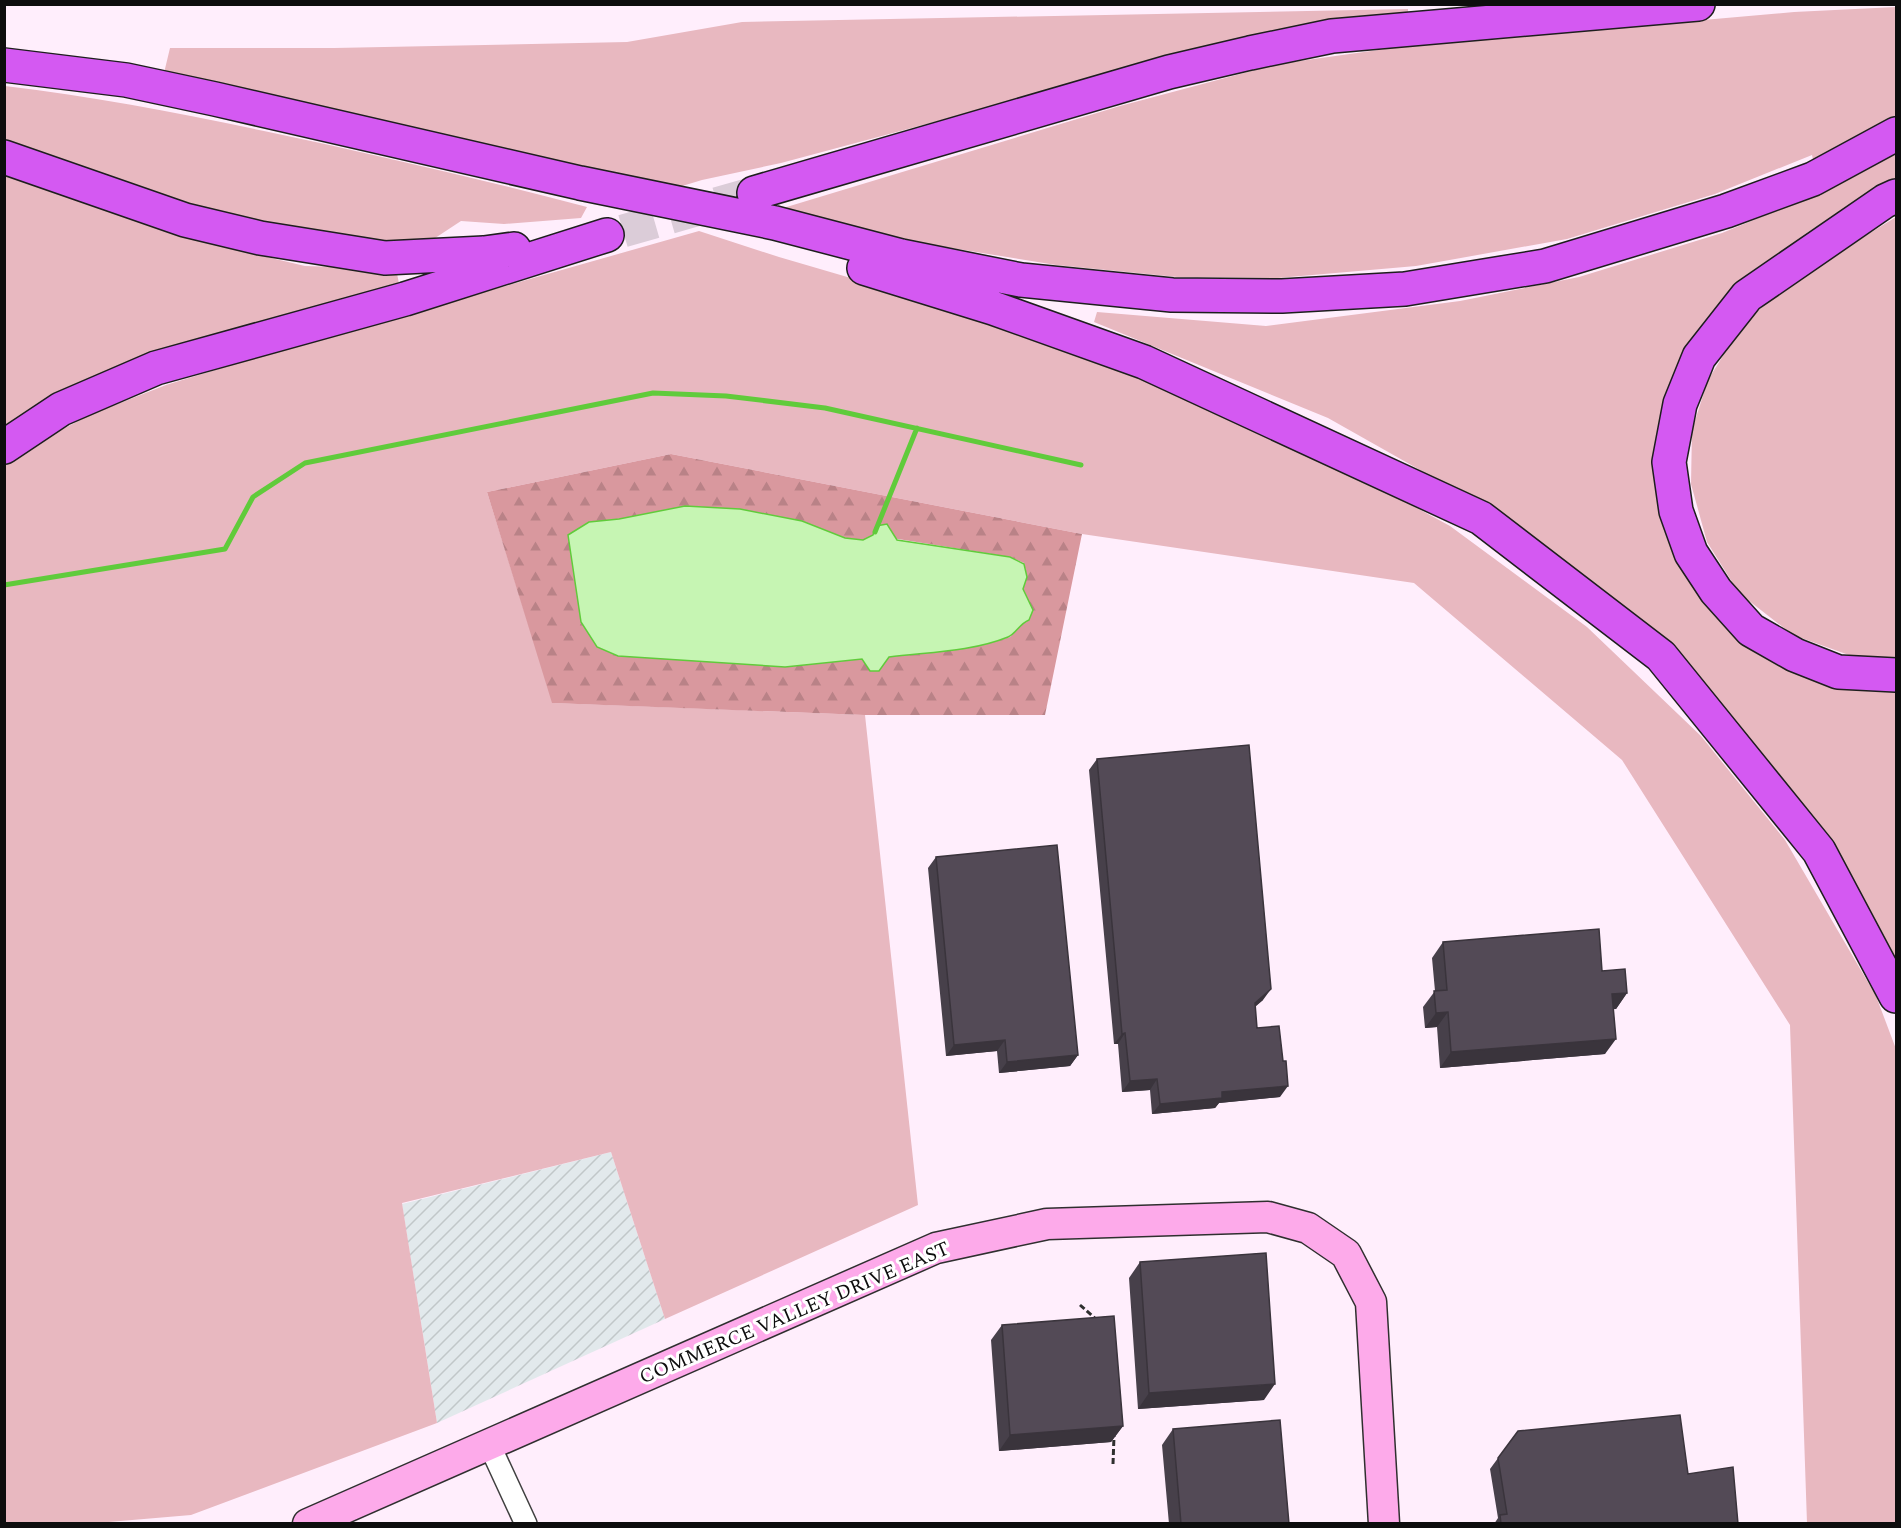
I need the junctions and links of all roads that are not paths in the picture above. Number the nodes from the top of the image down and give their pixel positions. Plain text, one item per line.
1 (1698, 4) edge
2 (4, 65) edge
3 (1896, 134) edge
4 (4, 157) edge
5 (580, 183) junction
6 (754, 193) tunnel mouth
7 (1896, 195) edge
8 (4, 447) edge
9 (1896, 675) edge
10 (1896, 996) edge
11 (489, 1444) junction
12 (308, 1524) edge
13 (526, 1524) edge
14 (1384, 1524) edge

1 - 6 highway
2 - 5 highway
3 - 5 highway
4 - 8 highway
5 - 10 highway
7 - 9 highway
11 - 12 street, COMMERCE VALLEY DRIVE EAST
11 - 13 street
11 - 14 street, COMMERCE VALLEY DRIVE EAST

